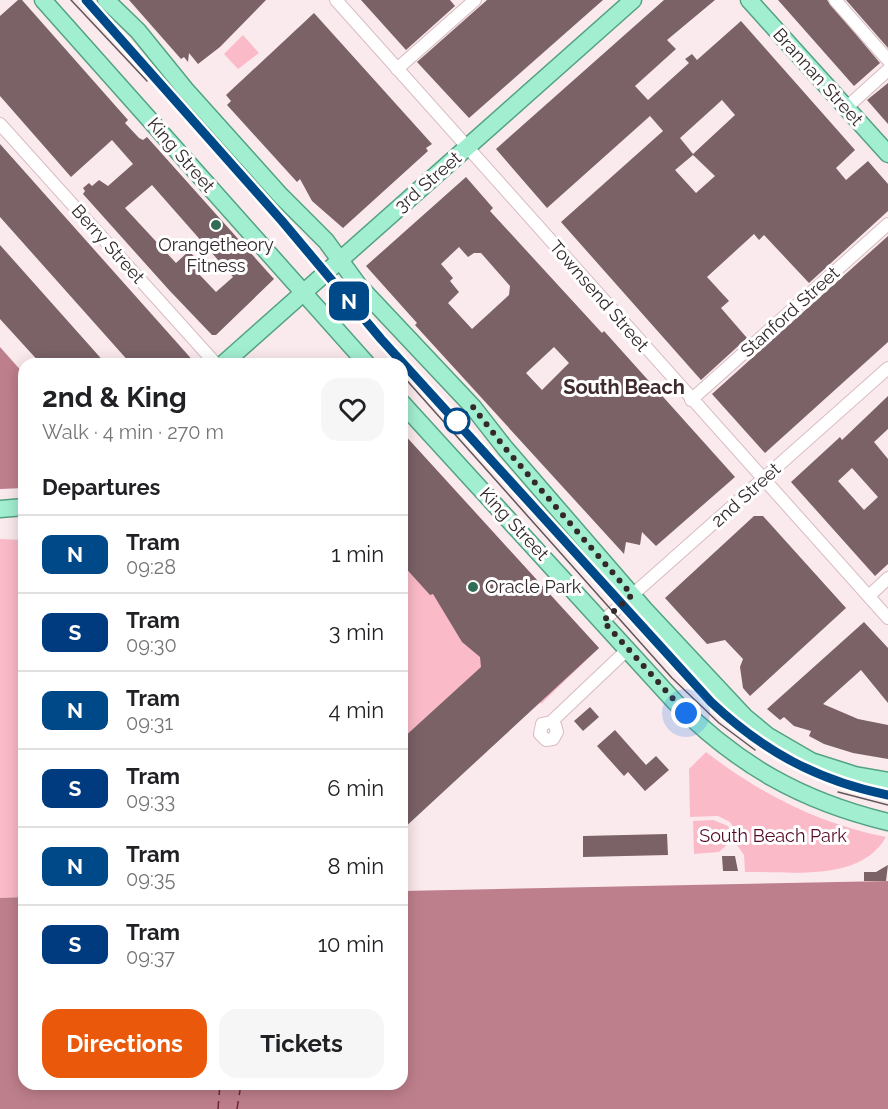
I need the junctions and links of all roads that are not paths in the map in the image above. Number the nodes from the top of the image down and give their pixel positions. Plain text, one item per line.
1 (43, 0) edge
2 (106, 0) edge
3 (336, 0) edge
4 (475, 0) edge
5 (633, 0) edge
6 (749, 0) edge
7 (835, 0) edge
8 (888, 60) edge
9 (398, 69) junction
10 (888, 70) edge
11 (846, 108) junction
12 (0, 124) edge
13 (468, 148) junction
14 (888, 154) edge
15 (888, 224) edge
16 (339, 259) junction
17 (302, 293) junction
18 (211, 358) edge
19 (231, 358) edge
20 (362, 358) edge
21 (888, 368) edge
22 (691, 400) junction
23 (408, 410) edge
24 (762, 479) junction
25 (18, 500) edge
26 (18, 508) edge
27 (3, 509) edge
28 (18, 513) edge
29 (888, 578) edge
30 (632, 595) junction
31 (868, 596) junction
32 (888, 618) edge
33 (603, 621) junction
34 (628, 649) junction
35 (551, 722) dead end
36 (888, 781) edge
37 (888, 822) edge

1 - 17 main road, King Street
2 - 16 main road
3 - 9 street, Townsend Street
4 - 9 street
5 - 13 main road, 3rd Street
6 - 11 main road, Brannan Street
7 - 8 street
9 - 13 street, Townsend Street
10 - 11 street
11 - 14 main road, Brannan Street
12 - 18 street, Berry Street
13 - 16 main road, 3rd Street
13 - 22 street, Townsend Street
15 - 22 street, Stanford Street
16 - 17 main road, 3rd Street
16 - 30 main road
17 - 19 main road, 3rd Street
17 - 20 main road, King Street
21 - 24 street, 2nd Street
22 - 24 street, Townsend Street
23 - 33 main road, King Street
24 - 30 street, 2nd Street
24 - 31 street, Townsend Street
25 - 27 main road
26 - 27 main road
27 - 28 main road
29 - 31 street
30 - 33 street, 2nd Street
30 - 36 main road
31 - 32 street, Townsend Street
33 - 34 main road, King Street
34 - 35 street
34 - 37 main road, King Street

